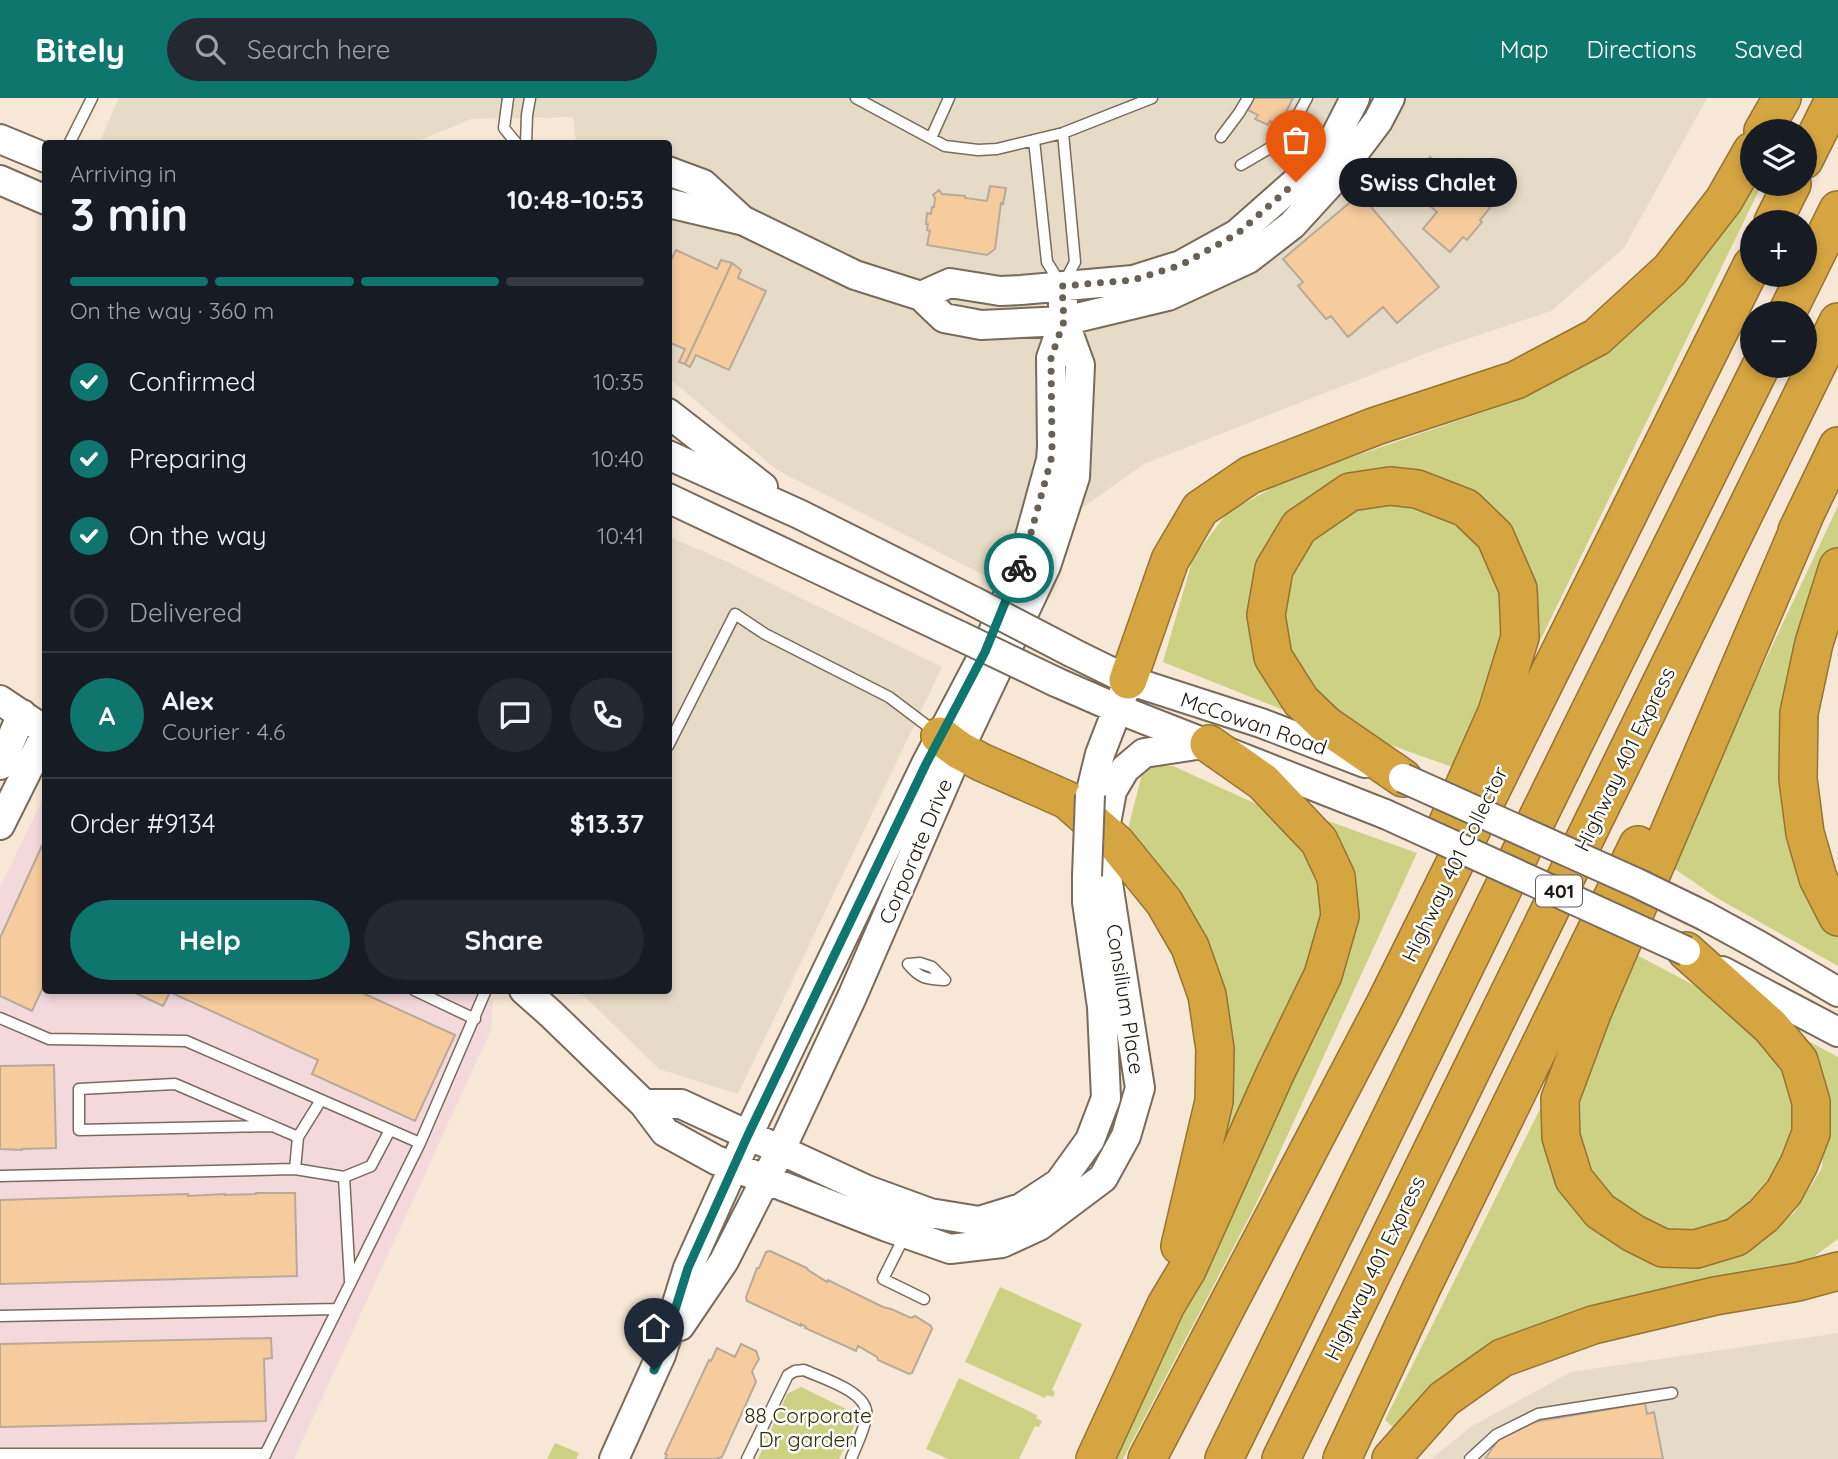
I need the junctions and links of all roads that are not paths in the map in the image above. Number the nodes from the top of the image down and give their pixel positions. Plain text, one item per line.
1 (92, 98) edge
2 (508, 98) edge
3 (530, 98) edge
4 (856, 98) edge
5 (949, 98) edge
6 (1152, 98) edge
7 (1248, 98) edge
8 (1307, 98) edge
9 (1355, 98) edge
10 (1390, 98) edge
11 (1782, 98) edge
12 (1835, 98) edge
13 (1770, 119) edge
14 (1063, 133) junction
15 (1817, 134) edge
16 (1221, 137) dead end
17 (930, 138) junction
18 (0, 139) edge
19 (71, 140) edge
20 (514, 140) edge
21 (526, 140) edge
22 (1034, 140) junction
23 (42, 157) edge
24 (1241, 165) dead end
25 (672, 172) edge
26 (1740, 172) edge
27 (0, 180) edge
28 (42, 196) edge
29 (672, 205) edge
30 (1838, 210) edge
31 (744, 221) junction
32 (1062, 286) junction
33 (1741, 287) edge
34 (921, 296) junction
35 (1793, 301) edge
36 (1064, 321) junction
37 (1838, 322) edge
38 (1755, 378) edge
39 (672, 416) edge
40 (1838, 446) edge
41 (672, 457) edge
42 (672, 500) edge
43 (1807, 510) junction
44 (799, 514) junction
45 (1838, 567) edge
46 (1123, 694) junction
47 (11, 707) edge
48 (42, 729) edge
49 (672, 738) edge
50 (42, 740) edge
51 (949, 743) junction
52 (1209, 744) junction
53 (0, 765) edge
54 (1403, 778) junction
55 (0, 825) edge
56 (1096, 870) junction
57 (1838, 917) edge
58 (842, 936) junction
59 (873, 950) junction
60 (1685, 951) junction
61 (1838, 992) edge
62 (422, 994) edge
63 (484, 994) edge
64 (536, 995) edge
65 (1385, 1004) junction
66 (0, 1018) edge
67 (475, 1019) junction
68 (1838, 1032) edge
69 (321, 1100) junction
70 (644, 1104) junction
71 (272, 1126) junction
72 (390, 1130) junction
73 (748, 1135) junction
74 (298, 1137) junction
75 (421, 1143) junction
76 (780, 1149) junction
77 (734, 1168) junction
78 (295, 1169) junction
79 (0, 1175) edge
80 (344, 1177) junction
81 (766, 1179) junction
82 (906, 1234) junction
83 (1838, 1271) edge
84 (350, 1284) junction
85 (924, 1299) dead end
86 (1166, 1305) junction
87 (337, 1309) junction
88 (0, 1316) edge
89 (661, 1355) junction
90 (1672, 1393) dead end
91 (0, 1454) edge
92 (264, 1456) edge
93 (614, 1459) edge
94 (747, 1459) edge
95 (851, 1459) edge
96 (1095, 1459) edge
97 (1147, 1459) edge
98 (1224, 1459) edge
99 (1281, 1459) edge
100 (1342, 1459) edge
101 (1391, 1459) edge
102 (1470, 1459) edge

1 - 19 lane
2 - 20 lane
3 - 21 lane
4 - 17 lane
5 - 17 lane
6 - 14 lane
7 - 16 lane
8 - 24 lane
9 - 32 main road
10 - 36 main road
11 - 13 highway
12 - 15 highway
14 - 22 lane
14 - 32 lane
17 - 22 lane
18 - 23 main road
22 - 32 lane
25 - 31 main road
26 - 46 highway
27 - 28 main road
29 - 31 main road
30 - 35 highway
31 - 34 main road
32 - 34 main road
32 - 36 main road, Corporate Drive
33 - 65 highway, Highway 401 Collector
34 - 36 main road
36 - 51 main road, Corporate Drive
37 - 99 highway, Highway 401 Express / 401
38 - 98 highway, 401
39 - 44 main road
40 - 43 highway, 401
41 - 44 main road, McCowan Road
42 - 46 main road, McCowan Road, bridge
43 - 60 highway
43 - 100 highway, 401
44 - 46 main road, McCowan Road, bridge
45 - 57 highway
46 - 52 main road, McCowan Road
46 - 54 main road, McCowan Road
46 - 56 main road, Consilium Place, bridge
47 - 48 main road
47 - 53 main road
49 - 51 lane
50 - 55 main road
51 - 58 main road, Corporate Drive
51 - 59 main road, Corporate Drive
51 - 86 highway
52 - 56 main road, Consilium Place
52 - 60 main road, McCowan Road, bridge
52 - 86 highway
54 - 61 main road, McCowan Road, bridge
54 - 65 highway
56 - 76 main road, Consilium Place
56 - 82 main road, Consilium Place
58 - 59 main road
58 - 73 main road, Corporate Drive
59 - 76 main road, Corporate Drive
60 - 68 main road, McCowan Road
62 - 67 lane
63 - 67 lane
64 - 70 main road, Consilium Place
65 - 97 highway, Highway 401 Collector
66 - 69 lane
67 - 75 lane
69 - 72 lane
69 - 74 lane
70 - 73 main road, Consilium Place
70 - 77 main road, Consilium Place
71 - 71 lane
71 - 74 lane
72 - 75 lane
72 - 80 lane
73 - 76 main road, Consilium Place
73 - 77 main road, Corporate Drive
74 - 78 lane
75 - 84 lane
76 - 81 main road, Corporate Drive
77 - 81 main road, Consilium Place
77 - 89 main road, Corporate Drive
78 - 79 lane
78 - 80 lane
80 - 84 lane
81 - 82 main road, Consilium Place
81 - 89 main road, Corporate Drive
82 - 85 lane
83 - 101 highway
84 - 87 lane
86 - 96 highway
87 - 88 lane
87 - 92 lane
89 - 93 main road, Corporate Drive
90 - 102 lane
91 - 92 lane
94 - 95 lane

